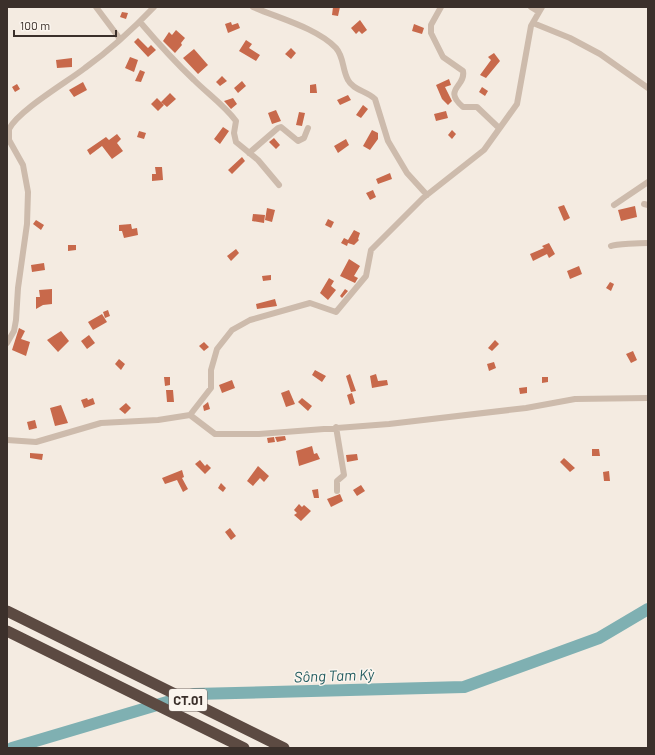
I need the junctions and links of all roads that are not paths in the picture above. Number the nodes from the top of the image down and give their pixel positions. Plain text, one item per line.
1 (96, 7) edge
2 (154, 7) edge
3 (253, 7) edge
4 (441, 7) edge
5 (531, 7) edge
6 (540, 10) edge
7 (140, 22) junction
8 (533, 23) junction
9 (120, 39) junction
10 (648, 88) edge
11 (308, 128) dead end
12 (500, 128) junction
13 (7, 137) edge
14 (249, 153) junction
15 (648, 182) edge
16 (279, 185) dead end
17 (426, 195) junction
18 (614, 205) dead end
19 (648, 243) edge
20 (611, 246) dead end
21 (7, 343) edge
22 (648, 398) edge
23 (190, 415) junction
24 (336, 427) junction
25 (7, 440) edge
26 (337, 491) dead end
27 (7, 611) edge
28 (7, 631) edge
29 (244, 748) edge
30 (284, 748) edge

1 - 9 street
2 - 7 street
3 - 17 street
4 - 12 street
5 - 6 street
6 - 8 street
7 - 9 street
7 - 14 street
8 - 10 street
8 - 12 street
9 - 13 street
11 - 14 street
12 - 17 street
13 - 21 street
14 - 16 street
15 - 18 street
17 - 23 street
19 - 20 street
22 - 24 street
23 - 24 street
23 - 25 street
24 - 26 street
27 - 30 highway, CT.01
28 - 29 highway, CT.01

